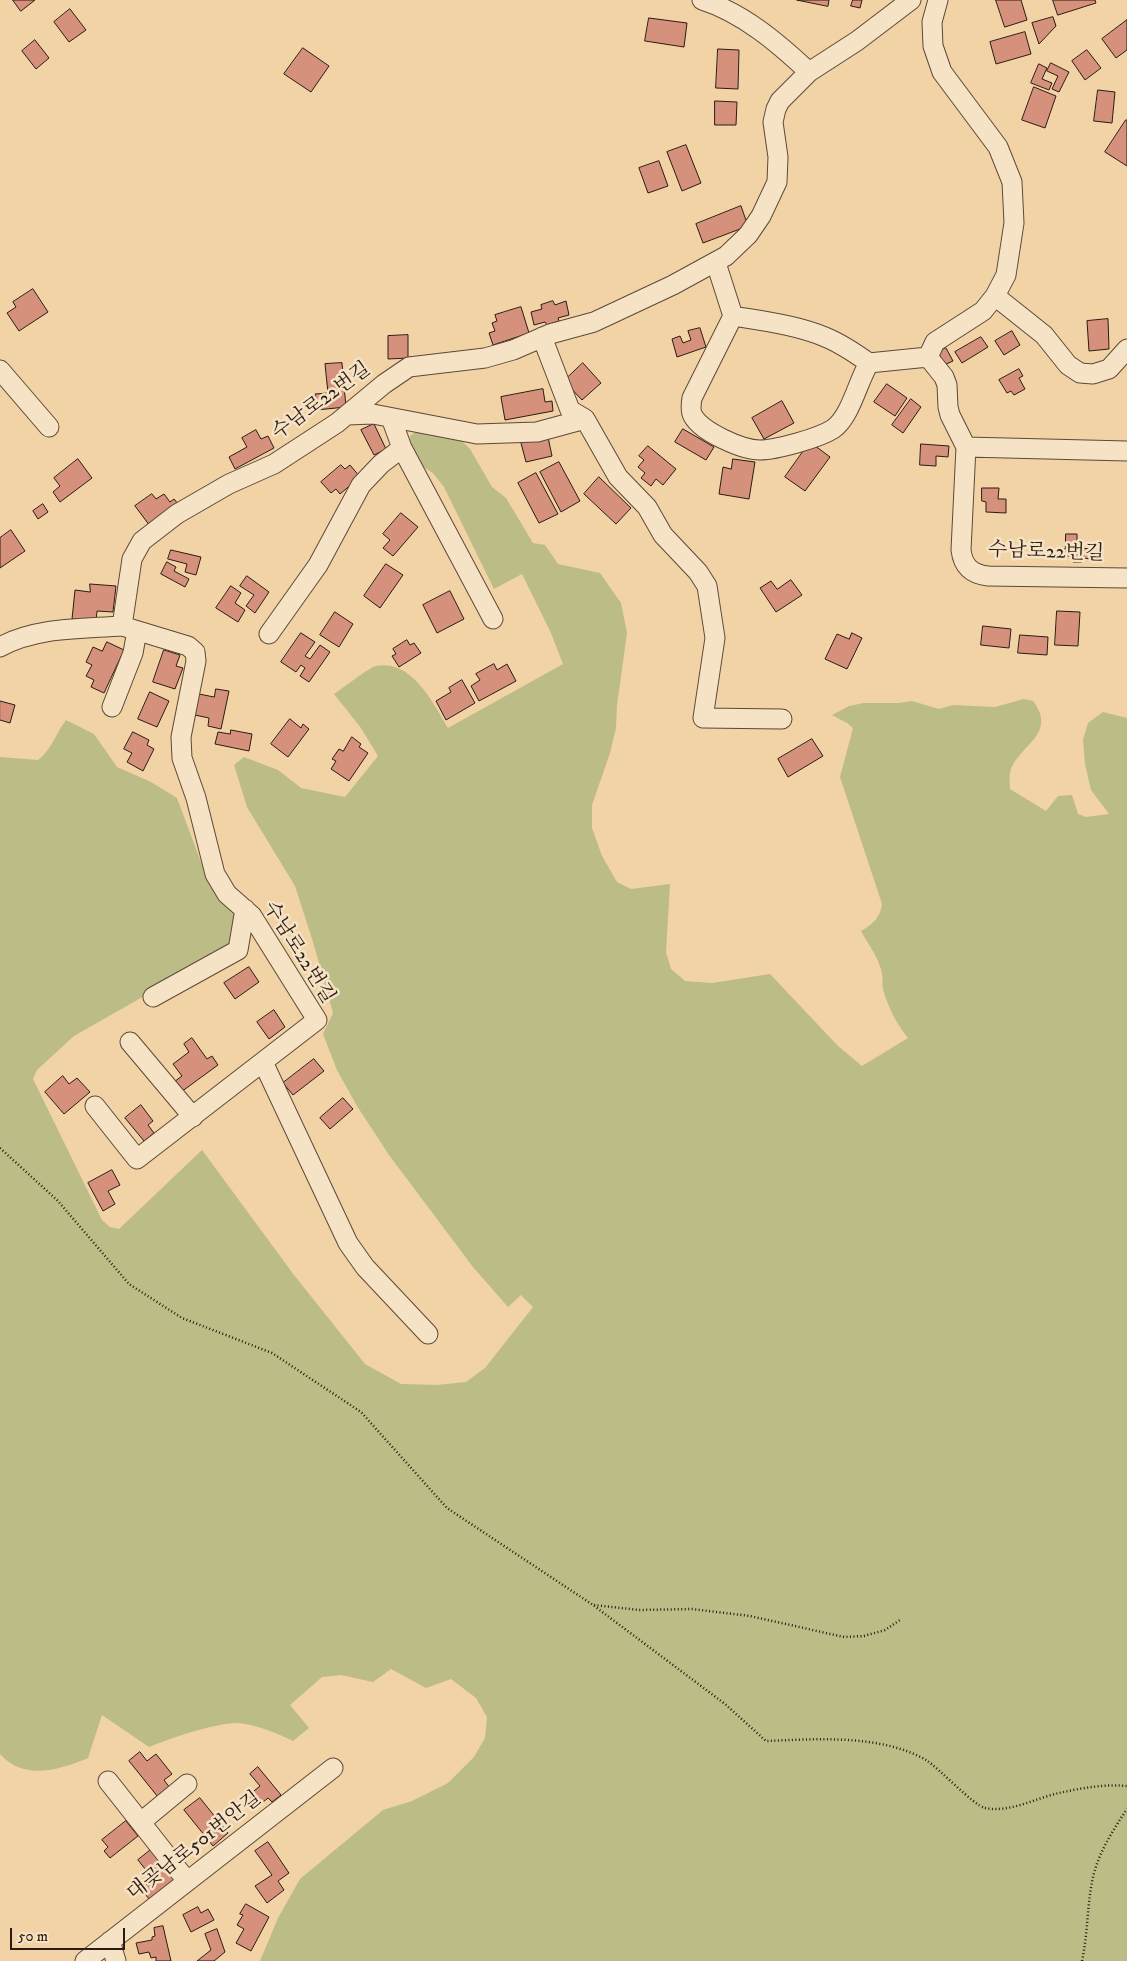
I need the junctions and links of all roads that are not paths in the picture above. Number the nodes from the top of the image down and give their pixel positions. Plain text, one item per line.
1 (702, 0) edge
2 (911, 0) edge
3 (938, 0) edge
4 (809, 72) junction
5 (716, 263) junction
6 (995, 296) junction
7 (733, 316) junction
8 (542, 337) junction
9 (1127, 348) edge
10 (928, 357) junction
11 (869, 363) junction
12 (0, 370) edge
13 (347, 415) junction
14 (391, 418) junction
15 (585, 419) junction
16 (50, 427) dead end
17 (966, 447) junction
18 (402, 448) junction
19 (1127, 451) edge
20 (1127, 578) edge
21 (493, 619) dead end
22 (130, 629) junction
23 (269, 634) dead end
24 (0, 646) edge
25 (112, 707) dead end
26 (782, 719) dead end
27 (245, 909) junction
28 (153, 996) dead end
29 (130, 1042) dead end
30 (263, 1062) junction
31 (96, 1106) dead end
32 (193, 1116) junction
33 (428, 1334) dead end
34 (333, 1768) dead end
35 (108, 1781) dead end
36 (188, 1784) dead end
37 (141, 1822) junction
38 (188, 1881) junction
39 (110, 1941) junction
40 (85, 1961) edge
41 (116, 1961) edge

1 - 4 lane
2 - 4 lane, 수남로22번길
3 - 6 lane
4 - 5 lane, 수남로22번길
5 - 7 lane
5 - 8 lane, 수남로22번길
6 - 9 lane
6 - 10 lane
7 - 11 lane
7 - 11 lane
8 - 13 lane, 수남로22번길
8 - 15 lane
10 - 11 lane
10 - 17 lane, 수남로22번길
12 - 16 lane
13 - 14 lane
13 - 22 lane, 수남로22번길
14 - 15 lane
14 - 18 lane
15 - 26 lane
17 - 19 lane
17 - 20 lane, 수남로22번길
18 - 21 lane
18 - 23 lane
22 - 24 lane, 수남로22번길
22 - 25 lane
22 - 27 lane, 수남로22번길
27 - 28 lane
27 - 30 lane, 수남로22번길
29 - 32 lane
30 - 32 lane, 수남로22번길
30 - 33 lane
31 - 32 lane, 수남로22번길
34 - 38 lane, 대곶남로501번안길
35 - 37 lane
36 - 37 lane
37 - 38 lane
38 - 39 lane, 대곶남로501번안길
39 - 40 lane, 대곶남로501번안길
39 - 41 lane

